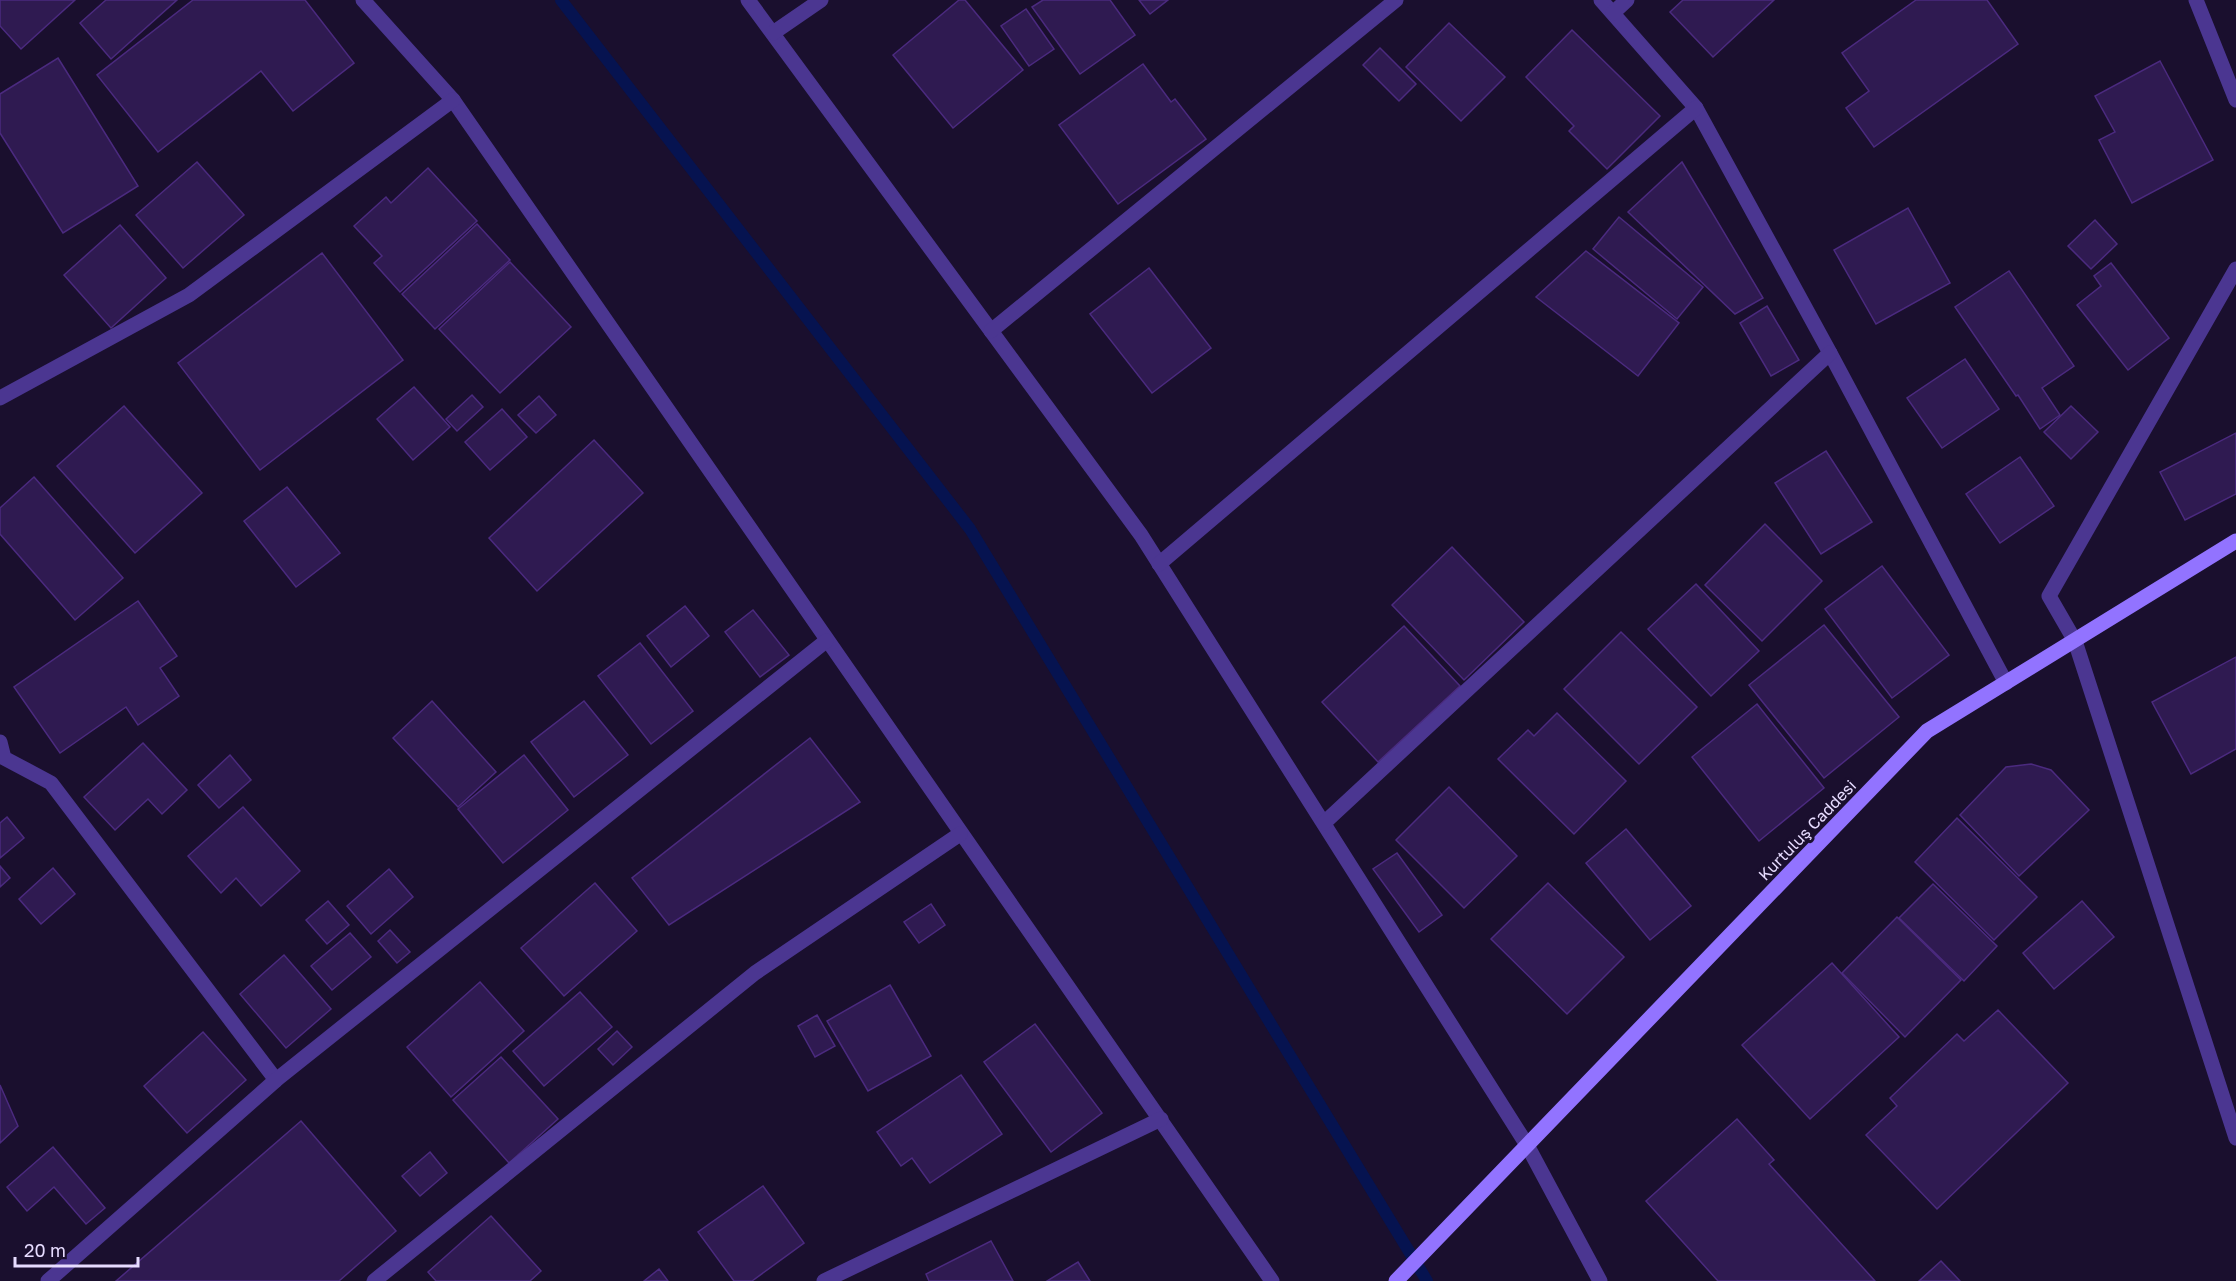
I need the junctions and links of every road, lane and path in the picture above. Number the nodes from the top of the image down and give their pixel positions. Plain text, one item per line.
1 (363, 0) edge
2 (748, 0) edge
3 (821, 0) edge
4 (1396, 0) edge
5 (1600, 0) edge
6 (1627, 0) edge
7 (2196, 0) edge
8 (1613, 13) junction
9 (773, 33) junction
10 (453, 100) junction
11 (2236, 100) edge
12 (1696, 108) junction
13 (2236, 269) edge
14 (991, 331) junction
15 (1830, 353) junction
16 (0, 398) edge
17 (2236, 541) edge
18 (1159, 564) junction
19 (826, 641) junction
20 (2075, 641) junction
21 (2006, 683) junction
22 (0, 742) edge
23 (2, 759) edge
24 (1324, 823) junction
25 (960, 834) junction
26 (276, 1080) junction
27 (1161, 1119) junction
28 (2236, 1138) edge
29 (1527, 1145) junction
30 (48, 1281) edge
31 (374, 1281) edge
32 (825, 1281) edge
33 (1272, 1281) edge
34 (1396, 1281) edge
35 (1600, 1281) edge

1 - 10 street
2 - 9 street
3 - 9 street
4 - 14 street
5 - 8 street
6 - 8 street
7 - 11 street
8 - 12 street
9 - 14 street
10 - 16 street
10 - 19 street
12 - 15 street
12 - 18 street
13 - 20 street
14 - 18 street
15 - 21 street
15 - 24 street
17 - 20 main road, Kurtuluş Caddesi
18 - 24 street
19 - 25 street
19 - 26 street
20 - 21 main road, Kurtuluş Caddesi
20 - 28 street
21 - 29 main road, Kurtuluş Caddesi
22 - 23 street
23 - 26 street
24 - 29 street
25 - 27 street
25 - 31 street
26 - 30 street
27 - 32 street
27 - 33 street
29 - 34 main road, Kurtuluş Caddesi
29 - 35 street

